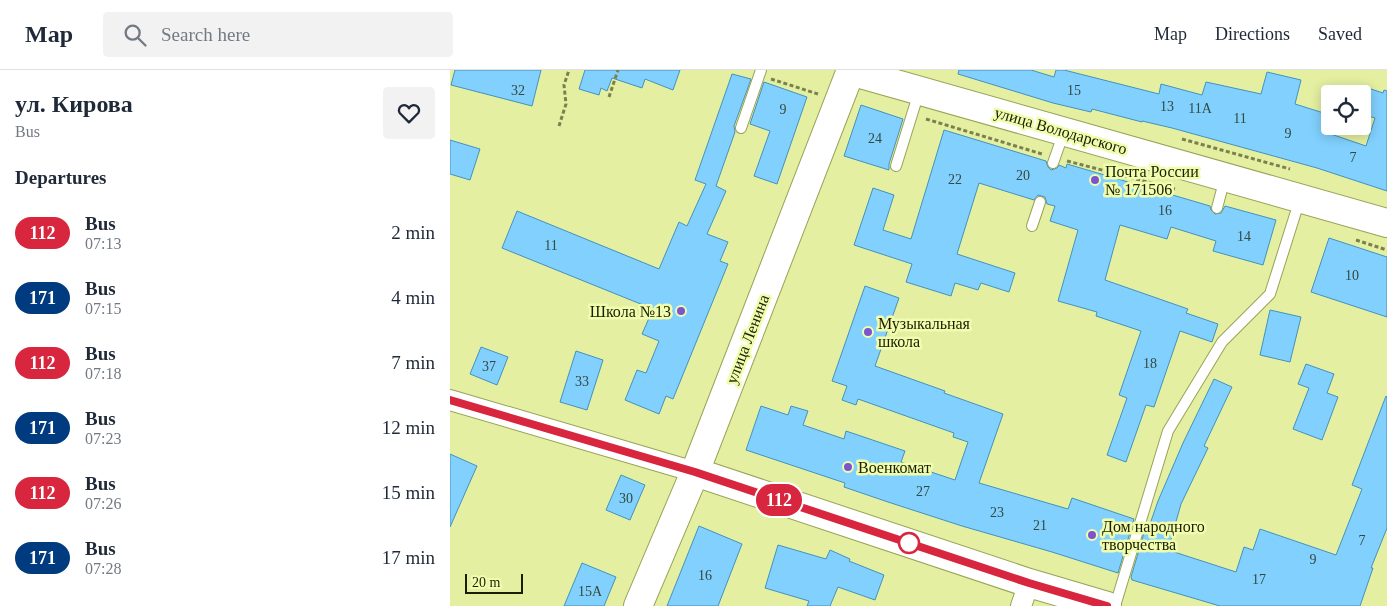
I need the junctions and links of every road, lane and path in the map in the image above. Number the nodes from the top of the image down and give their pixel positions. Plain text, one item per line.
1 (569, 70) edge
2 (618, 70) edge
3 (850, 70) edge
4 (760, 72) edge
5 (909, 90) edge
6 (818, 94) dead end
7 (609, 97) dead end
8 (559, 126) dead end
9 (741, 128) dead end
10 (1064, 131) junction
11 (1054, 160) junction
12 (896, 166) dead end
13 (1225, 177) junction
14 (1180, 191) dead end
15 (1300, 198) junction
16 (1040, 202) dead end
17 (1217, 208) dead end
18 (1387, 223) edge
19 (1032, 226) dead end
20 (1350, 238) dead end
21 (1387, 250) edge
22 (450, 400) edge
23 (695, 472) junction
24 (1025, 594) edge
25 (638, 606) edge
26 (1107, 606) edge
27 (1115, 606) edge

1 - 8 path
2 - 7 path
3 - 5 main road, улица Володарского
3 - 23 main road, улица Ленина
4 - 6 path
4 - 9 lane
5 - 10 main road, улица Володарского
5 - 11 path
5 - 12 lane
10 - 11 lane
10 - 13 main road, улица Володарского
11 - 14 path
13 - 15 main road, улица Володарского
13 - 17 lane
15 - 18 main road, улица Володарского
15 - 27 lane
16 - 19 lane
20 - 21 path
22 - 23 street
23 - 24 main road
23 - 25 main road, улица Ленина
24 - 26 main road

